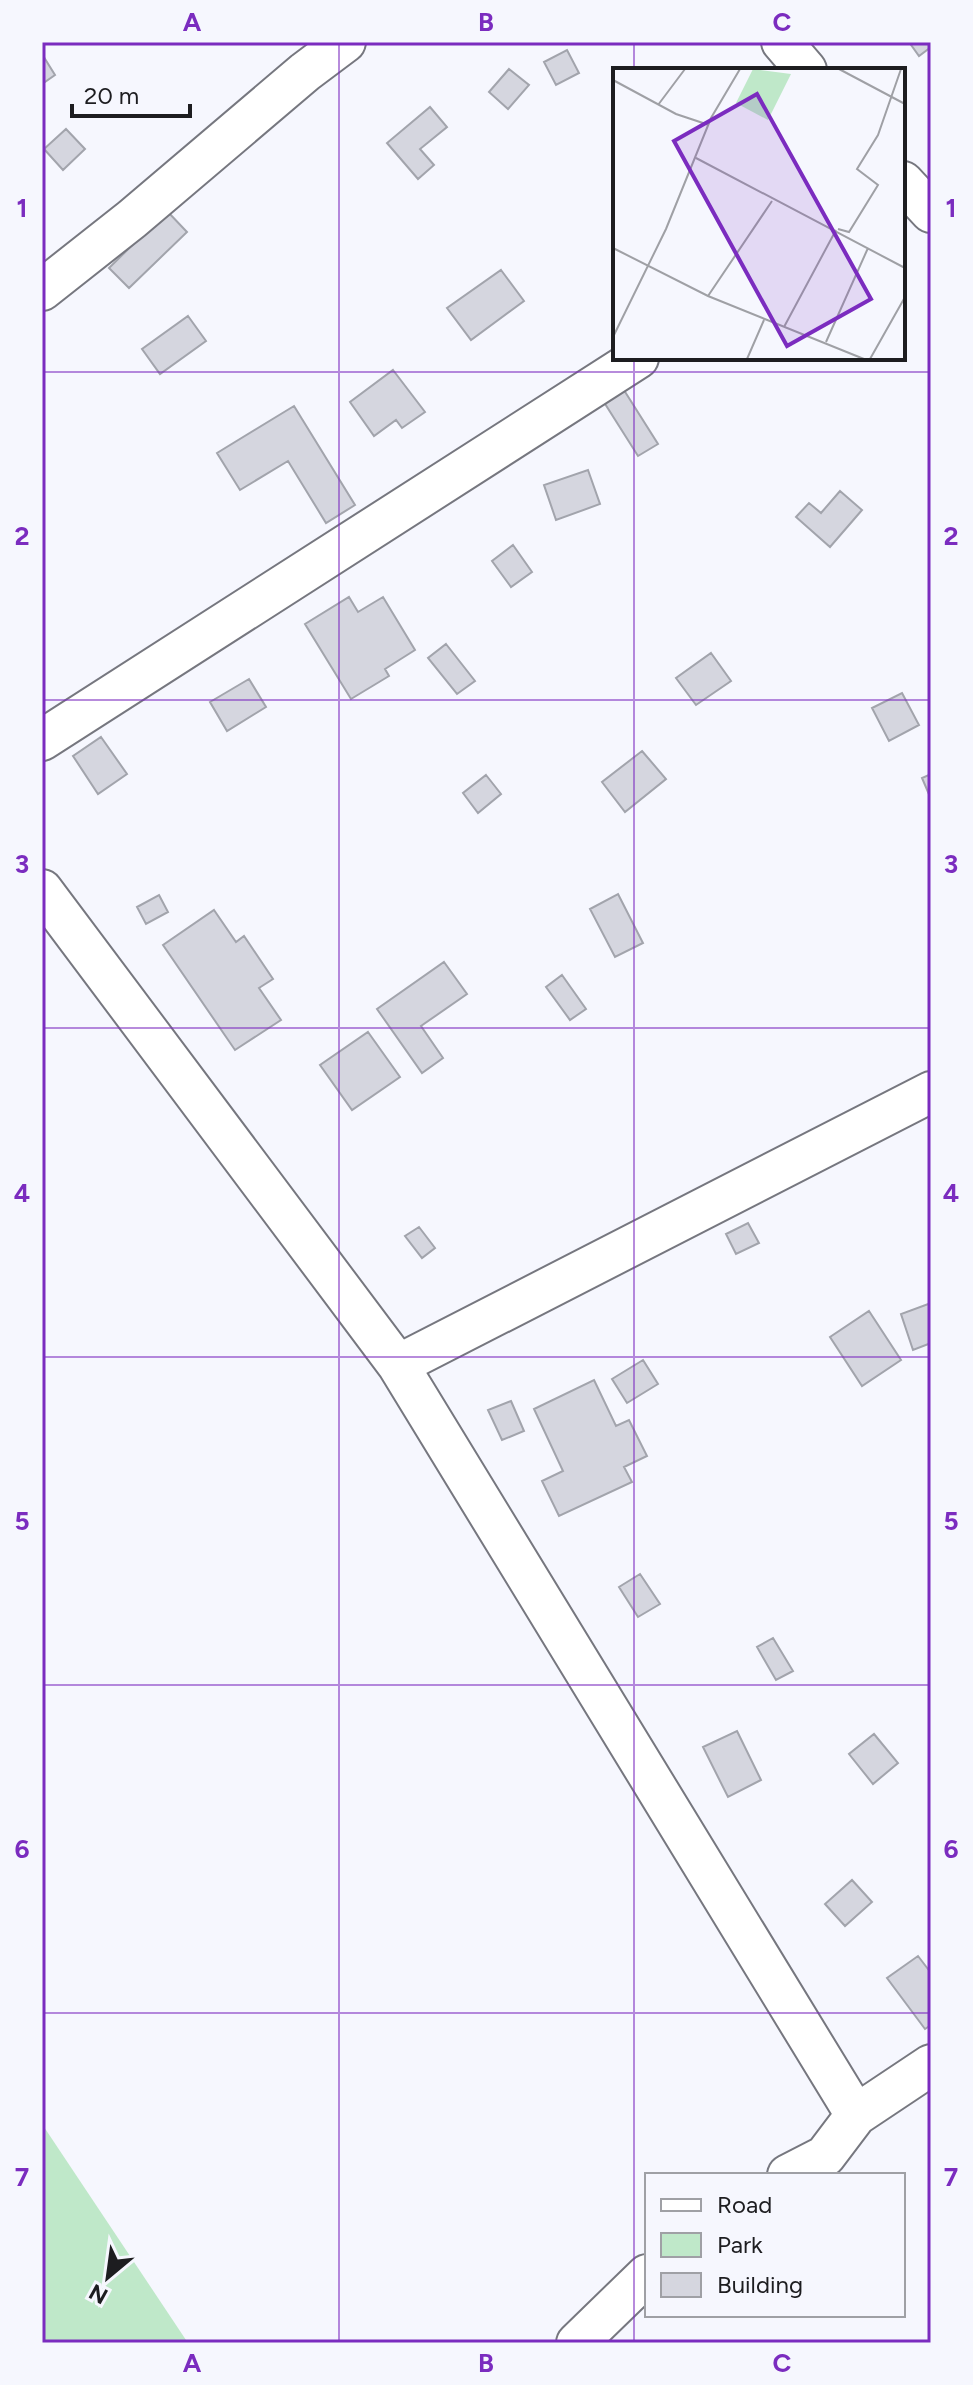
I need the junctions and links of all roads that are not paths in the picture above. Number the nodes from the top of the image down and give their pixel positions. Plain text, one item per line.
1 (345, 42) edge
2 (782, 42) edge
3 (804, 68) edge
4 (42, 290) edge
5 (635, 360) edge
6 (42, 740) edge
7 (44, 893) edge
8 (931, 1092) edge
9 (398, 1365) junction
10 (931, 2065) edge
11 (856, 2115) junction
12 (792, 2173) edge
13 (645, 2277) edge
14 (577, 2343) edge

1 - 4 street
2 - 3 street
5 - 6 street
7 - 9 street
8 - 9 street
9 - 11 street
10 - 11 street
11 - 12 street
13 - 14 street

